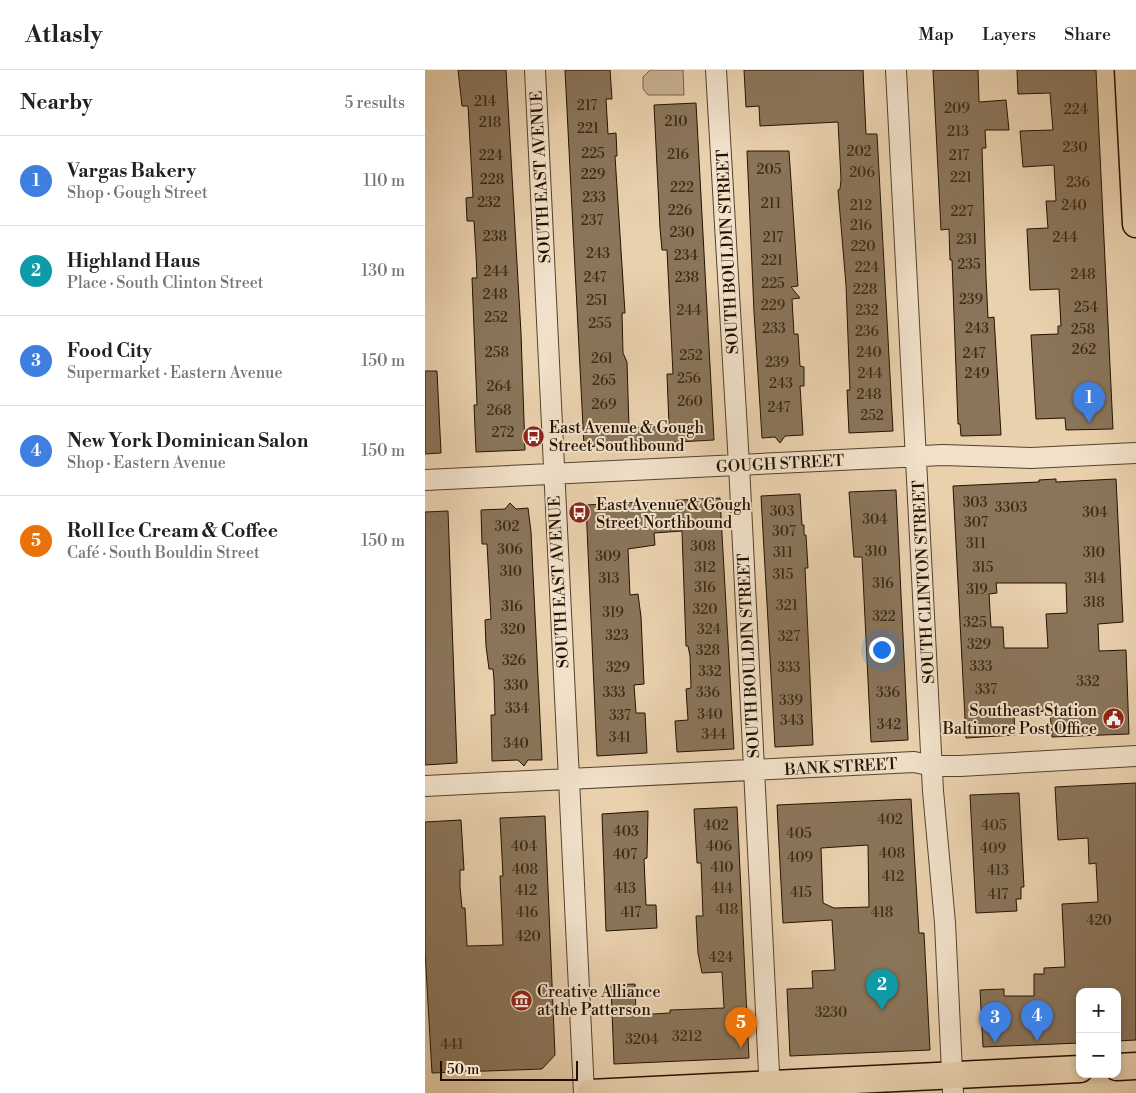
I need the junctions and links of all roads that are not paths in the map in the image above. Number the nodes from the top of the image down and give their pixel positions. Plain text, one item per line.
1 (535, 70) edge
2 (716, 70) edge
3 (896, 70) edge
4 (1128, 70) edge
5 (1135, 198) edge
6 (1136, 224) edge
7 (1136, 452) edge
8 (916, 457) junction
9 (739, 465) junction
10 (554, 474) junction
11 (425, 480) edge
12 (1136, 756) edge
13 (933, 766) junction
14 (754, 770) junction
15 (567, 780) junction
16 (425, 786) edge
17 (1136, 1066) edge
18 (1121, 1067) edge
19 (1076, 1068) edge
20 (952, 1084) edge
21 (770, 1088) edge
22 (584, 1093) edge
23 (590, 1093) edge

1 - 10 street, SOUTH EAST AVENUE
2 - 9 street, SOUTH BOULDIN STREET
3 - 8 street, SOUTH CLINTON STREET
4 - 5 main road
5 - 6 main road
7 - 8 street, GOUGH STREET
8 - 9 street, GOUGH STREET
8 - 13 street, SOUTH CLINTON STREET
9 - 10 street, GOUGH STREET
9 - 14 street, SOUTH BOULDIN STREET
10 - 11 street, GOUGH STREET
10 - 15 street, SOUTH EAST AVENUE
12 - 13 street, BANK STREET
13 - 14 street, BANK STREET
13 - 20 street, SOUTH CLINTON STREET
14 - 15 street, BANK STREET
14 - 21 street, SOUTH BOULDIN STREET
15 - 16 street, BANK STREET
15 - 22 street, SOUTH EAST AVENUE
17 - 18 main road
19 - 20 main road
20 - 21 main road
21 - 23 main road

